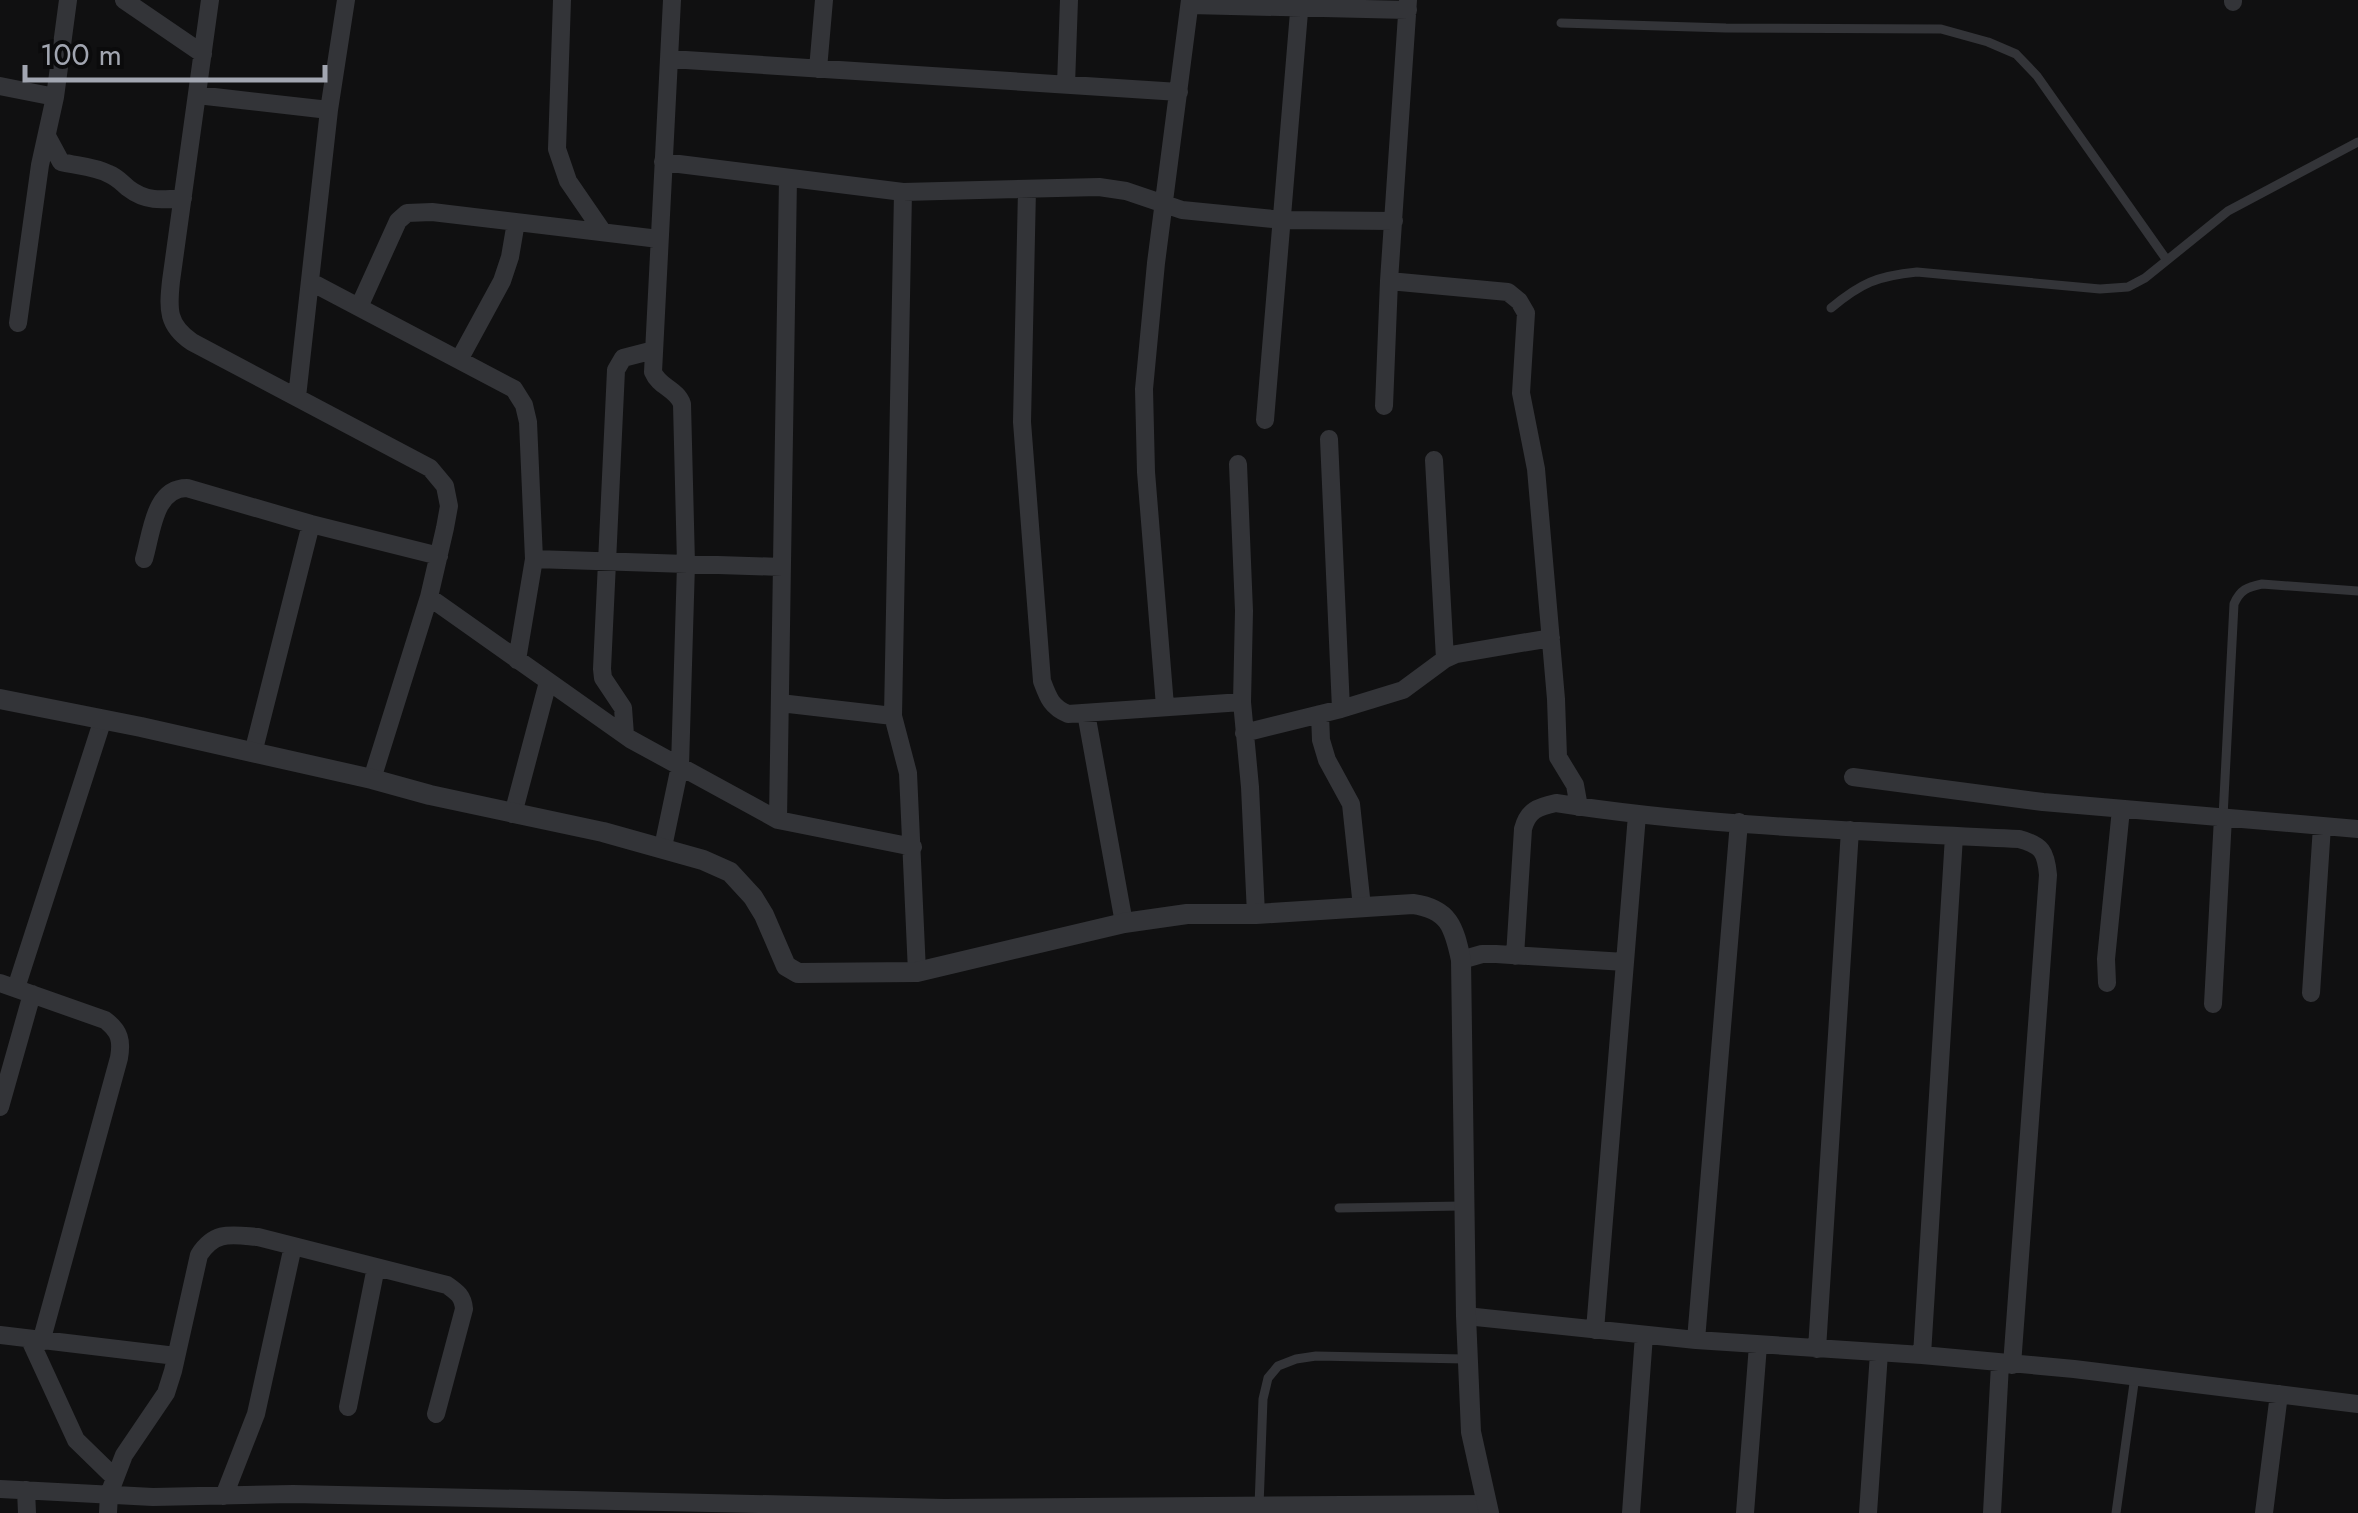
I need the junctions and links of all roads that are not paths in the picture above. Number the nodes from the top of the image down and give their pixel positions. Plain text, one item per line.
1 (68, 0) edge
2 (124, 0) edge
3 (210, 0) edge
4 (346, 0) edge
5 (562, 0) edge
6 (672, 0) edge
7 (824, 0) edge
8 (1069, 0) edge
9 (1190, 2) edge
10 (1299, 4) edge
11 (1408, 5) edge
12 (1561, 23) dead end
13 (203, 54) junction
14 (670, 59) junction
15 (818, 69) junction
16 (0, 86) edge
17 (1066, 86) junction
18 (1179, 92) junction
19 (197, 95) junction
20 (54, 97) junction
21 (330, 110) junction
22 (47, 136) junction
23 (2358, 142) edge
24 (663, 162) junction
25 (788, 178) junction
26 (1026, 189) junction
27 (903, 192) junction
28 (182, 198) junction
29 (1165, 205) junction
30 (1282, 220) junction
31 (1394, 221) junction
32 (516, 222) junction
33 (602, 232) junction
34 (659, 239) junction
35 (2166, 259) junction
36 (1389, 281) junction
37 (311, 282) junction
38 (359, 307) junction
39 (1831, 308) dead end
40 (18, 323) dead end
41 (654, 350) junction
42 (459, 360) junction
43 (296, 398) junction
44 (1384, 406) dead end
45 (1265, 420) dead end
46 (1329, 439) dead end
47 (1434, 460) dead end
48 (1238, 464) dead end
49 (312, 524) junction
50 (439, 556) junction
51 (144, 559) dead end
52 (534, 559) junction
53 (606, 561) junction
54 (686, 564) junction
55 (782, 567) junction
56 (2358, 591) edge
57 (429, 597) junction
58 (1550, 638) junction
59 (1445, 659) junction
60 (517, 660) junction
61 (548, 682) junction
62 (0, 699) edge
63 (1242, 702) junction
64 (780, 703) junction
65 (1165, 706) junction
66 (1341, 709) junction
67 (1086, 713) junction
68 (1320, 714) junction
69 (893, 716) junction
70 (103, 719) junction
71 (1244, 733) junction
72 (625, 735) junction
73 (253, 753) junction
74 (680, 766) junction
75 (1853, 778) dead end
76 (372, 779) junction
77 (1579, 807) junction
78 (2121, 808) junction
79 (513, 814) junction
80 (1637, 815) junction
81 (2222, 817) junction
82 (778, 820) junction
83 (1739, 822) junction
84 (2322, 826) junction
85 (2358, 829) edge
86 (1850, 830) junction
87 (1954, 836) junction
88 (913, 847) junction
89 (664, 848) junction
90 (1362, 907) junction
91 (1256, 914) junction
92 (1124, 922) junction
93 (1515, 956) junction
94 (1461, 960) junction
95 (1625, 962) junction
96 (917, 972) junction
97 (2107, 983) dead end
98 (16, 988) edge
99 (2311, 994) dead end
100 (2214, 1004) dead end
101 (0, 1107) edge
102 (1464, 1206) junction
103 (1340, 1208) dead end
104 (294, 1246) junction
105 (376, 1267) junction
106 (1466, 1316) junction
107 (1596, 1330) junction
108 (1644, 1335) junction
109 (0, 1336) edge
110 (1696, 1340) junction
111 (36, 1341) junction
112 (1758, 1345) junction
113 (1818, 1348) junction
114 (1879, 1353) junction
115 (1922, 1355) junction
116 (176, 1356) junction
117 (1468, 1360) junction
118 (2006, 1364) junction
119 (2135, 1376) junction
120 (2279, 1394) junction
121 (2358, 1404) edge
122 (348, 1407) dead end
123 (436, 1414) dead end
124 (0, 1490) edge
125 (26, 1490) junction
126 (111, 1495) edge
127 (224, 1496) junction
128 (294, 1503) edge
129 (154, 1505) edge
130 (425, 1505) edge
131 (587, 1506) edge
132 (1260, 1506) junction
133 (747, 1508) edge
134 (1303, 1509) edge
135 (1488, 1509) edge
136 (1030, 1510) edge
137 (1172, 1510) edge
138 (27, 1513) edge
139 (1631, 1513) edge
140 (1745, 1513) edge
141 (1868, 1513) edge
142 (1992, 1513) edge
143 (2116, 1513) edge
144 (2264, 1513) edge

1 - 20 street
2 - 13 street
3 - 13 street
4 - 21 street
5 - 33 street
6 - 14 street
7 - 15 street
8 - 17 street
9 - 10 street
9 - 18 street
10 - 11 street
10 - 30 street
11 - 31 street
12 - 35 lane
13 - 19 street
14 - 15 street
14 - 24 street
15 - 17 street
16 - 20 street
17 - 18 street
18 - 29 street
19 - 21 street
19 - 28 street
20 - 22 street
21 - 37 street
22 - 28 street
22 - 40 street
23 - 35 lane
24 - 25 street
24 - 34 street
25 - 27 street
25 - 55 street
26 - 27 street
26 - 29 street
26 - 67 street
27 - 69 street
28 - 43 street
29 - 30 street
29 - 65 street
30 - 31 street
30 - 45 street
31 - 36 street
32 - 33 street
32 - 38 street
32 - 42 street
33 - 34 street
34 - 41 street
35 - 39 lane
36 - 44 street
36 - 58 street
37 - 38 street
37 - 43 street
38 - 42 street
41 - 53 street
41 - 54 street
42 - 52 street
43 - 50 street
46 - 66 street
47 - 59 street
48 - 63 street
49 - 50 street
49 - 51 street
49 - 73 street
50 - 57 street
52 - 53 street
52 - 60 street
53 - 54 street
53 - 72 street
54 - 55 street
54 - 74 street
55 - 64 street
56 - 81 lane
57 - 60 street
57 - 76 street
58 - 59 street
58 - 77 street
59 - 66 street
60 - 61 street
61 - 72 street
61 - 79 street
62 - 70 street
63 - 65 street
63 - 71 street
64 - 69 street
64 - 82 street
65 - 67 street
66 - 68 street
67 - 92 street
68 - 71 street
68 - 90 street
69 - 88 street
70 - 73 street
70 - 98 street
71 - 91 street
72 - 74 street
73 - 76 street
74 - 82 street
74 - 89 street
75 - 78 street
76 - 79 street
77 - 80 street
77 - 93 street
78 - 81 street
78 - 97 street
79 - 89 street
80 - 83 street
80 - 95 street
81 - 84 street
81 - 100 street
82 - 88 street
83 - 86 street
83 - 110 street
84 - 85 street
84 - 99 street
86 - 87 street
86 - 113 street
87 - 115 street
87 - 118 street
88 - 96 street
89 - 96 street
90 - 91 street
90 - 94 street
91 - 92 street
92 - 96 street
93 - 94 street
93 - 95 street
94 - 102 street
95 - 107 street
98 - 101 street
98 - 111 street
102 - 103 lane
102 - 106 street
104 - 105 street
104 - 116 street
104 - 127 street
105 - 122 street
105 - 123 street
106 - 107 street
106 - 117 street
107 - 108 street
108 - 110 street
108 - 139 street
109 - 111 street
110 - 112 street
111 - 116 street
111 - 126 street
112 - 113 street
112 - 140 street
113 - 114 street
114 - 115 street
114 - 141 street
115 - 118 street
116 - 126 street
117 - 132 lane
117 - 135 street
118 - 119 street
118 - 142 street
119 - 120 street
119 - 143 lane
120 - 121 street
120 - 144 street
124 - 125 street
125 - 126 street
125 - 138 street
126 - 129 street
127 - 128 street
127 - 129 street
128 - 130 street
130 - 131 street
131 - 133 street
132 - 134 street
132 - 137 street
133 - 136 street
134 - 135 street
136 - 137 street

